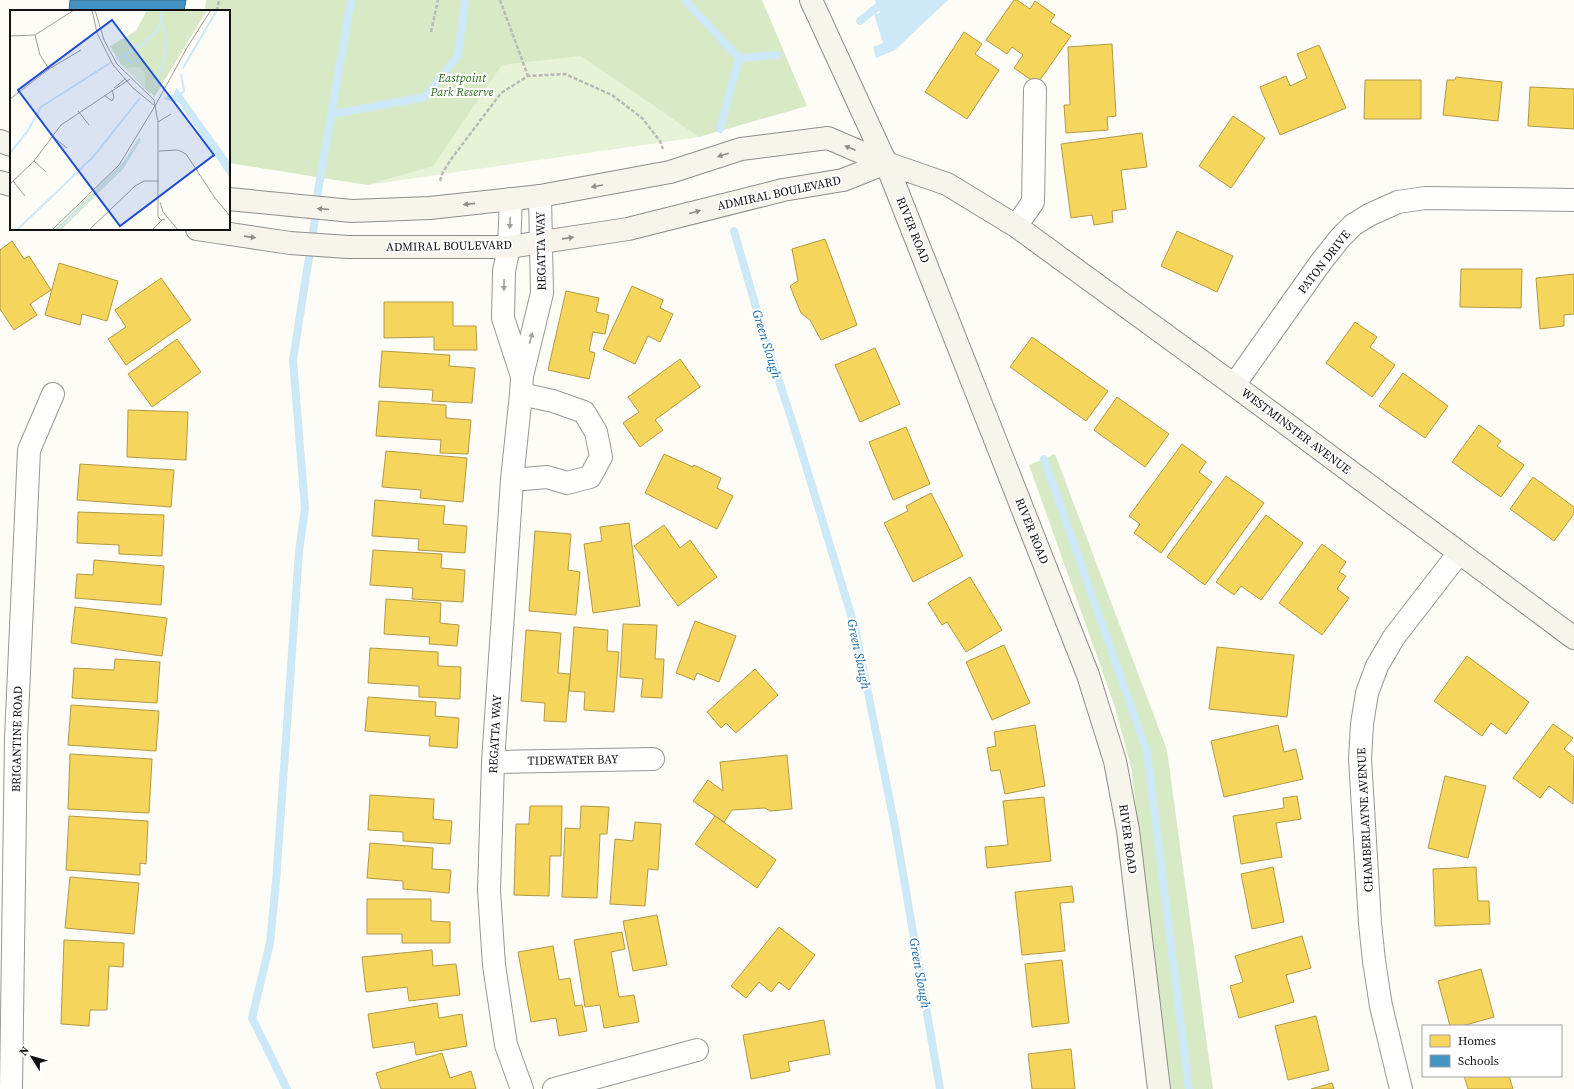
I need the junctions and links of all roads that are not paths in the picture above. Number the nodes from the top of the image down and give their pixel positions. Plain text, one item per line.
1 (811, 0) edge
2 (1035, 90) dead end
3 (0, 141) edge
4 (10, 145) edge
5 (886, 163) junction
6 (0, 182) edge
7 (10, 185) edge
8 (540, 196) junction
9 (230, 199) edge
10 (511, 199) junction
11 (1574, 200) edge
12 (1016, 226) junction
13 (204, 230) edge
14 (541, 242) junction
15 (509, 247) junction
16 (521, 385) junction
17 (1234, 385) junction
18 (53, 394) dead end
19 (512, 480) junction
20 (1459, 553) junction
21 (1574, 638) edge
22 (8, 738) edge
23 (653, 759) dead end
24 (493, 762) junction
25 (698, 1050) dead end
26 (11, 1089) edge
27 (522, 1089) edge
28 (554, 1089) edge
29 (1159, 1089) edge
30 (1401, 1089) edge

1 - 5 street, RIVER ROAD
2 - 12 street
3 - 4 street
5 -> 8 street
5 - 12 street, WESTMINSTER AVENUE
14 -> 5 street, ADMIRAL BOULEVARD
5 - 29 street, RIVER ROAD
6 - 7 street
8 - 10 street
8 - 14 street, REGATTA WAY
10 -> 9 street
10 -> 15 street, REGATTA WAY
11 - 17 street, PATON DRIVE
12 - 17 street, WESTMINSTER AVENUE
13 -> 15 street, ADMIRAL BOULEVARD
14 - 15 street, ADMIRAL BOULEVARD
16 -> 14 street, REGATTA WAY
15 -> 16 street, REGATTA WAY
16 - 19 street, REGATTA WAY
16 - 19 street
17 - 20 street, WESTMINSTER AVENUE
18 - 22 street, BRIGANTINE ROAD
19 - 24 street, REGATTA WAY
20 - 21 street, WESTMINSTER AVENUE
20 - 30 street, CHAMBERLAYNE AVENUE
22 - 26 street, BRIGANTINE ROAD
23 - 24 street, TIDEWATER BAY
24 - 27 street, REGATTA WAY
25 - 28 street

